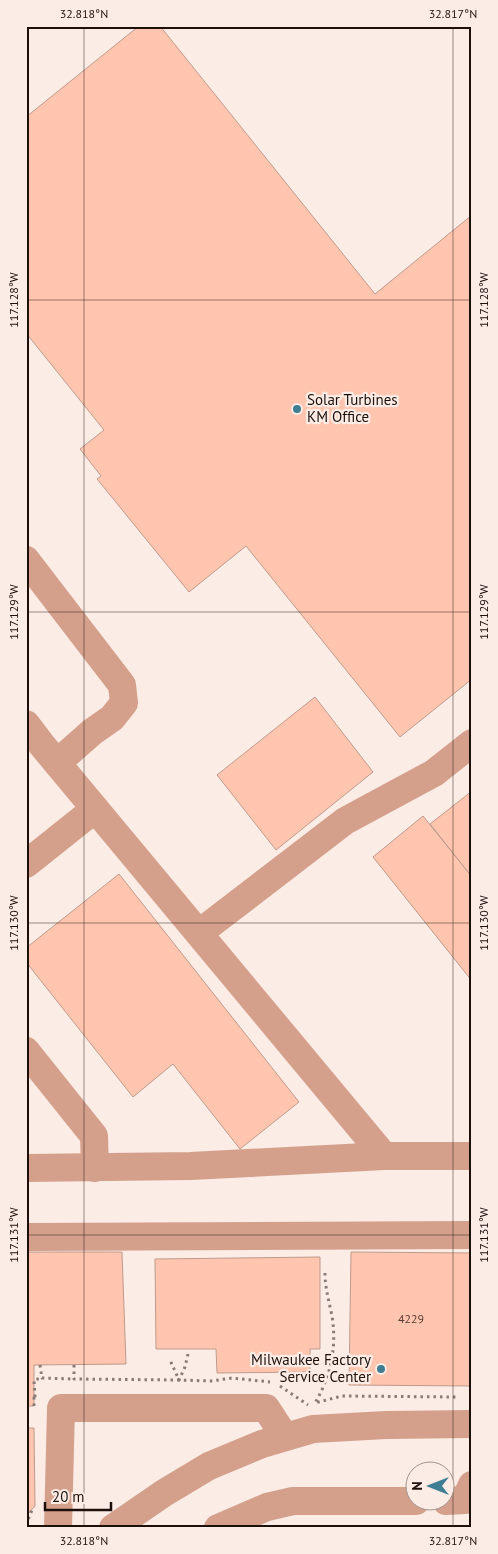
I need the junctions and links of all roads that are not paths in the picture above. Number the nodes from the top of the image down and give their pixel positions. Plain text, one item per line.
1 (26, 560) edge
2 (26, 724) edge
3 (472, 743) edge
4 (57, 763) junction
5 (95, 809) junction
6 (26, 864) edge
7 (199, 934) junction
8 (26, 1051) edge
9 (384, 1156) junction
10 (472, 1156) edge
11 (26, 1168) edge
12 (95, 1168) junction
13 (472, 1235) edge
14 (26, 1237) edge
15 (472, 1424) edge
16 (285, 1437) junction
17 (472, 1485) edge
18 (456, 1500) edge
19 (406, 1501) edge
20 (121, 1526) edge
21 (58, 1528) edge
22 (218, 1528) edge

1 - 4 lane
2 - 4 lane
3 - 7 lane
4 - 5 lane
5 - 6 lane
5 - 7 lane
7 - 9 lane
8 - 12 lane
9 - 10 lane
9 - 12 lane
11 - 12 lane
13 - 14 lane
15 - 16 lane
16 - 20 lane
16 - 21 lane
17 - 18 lane
19 - 22 lane

